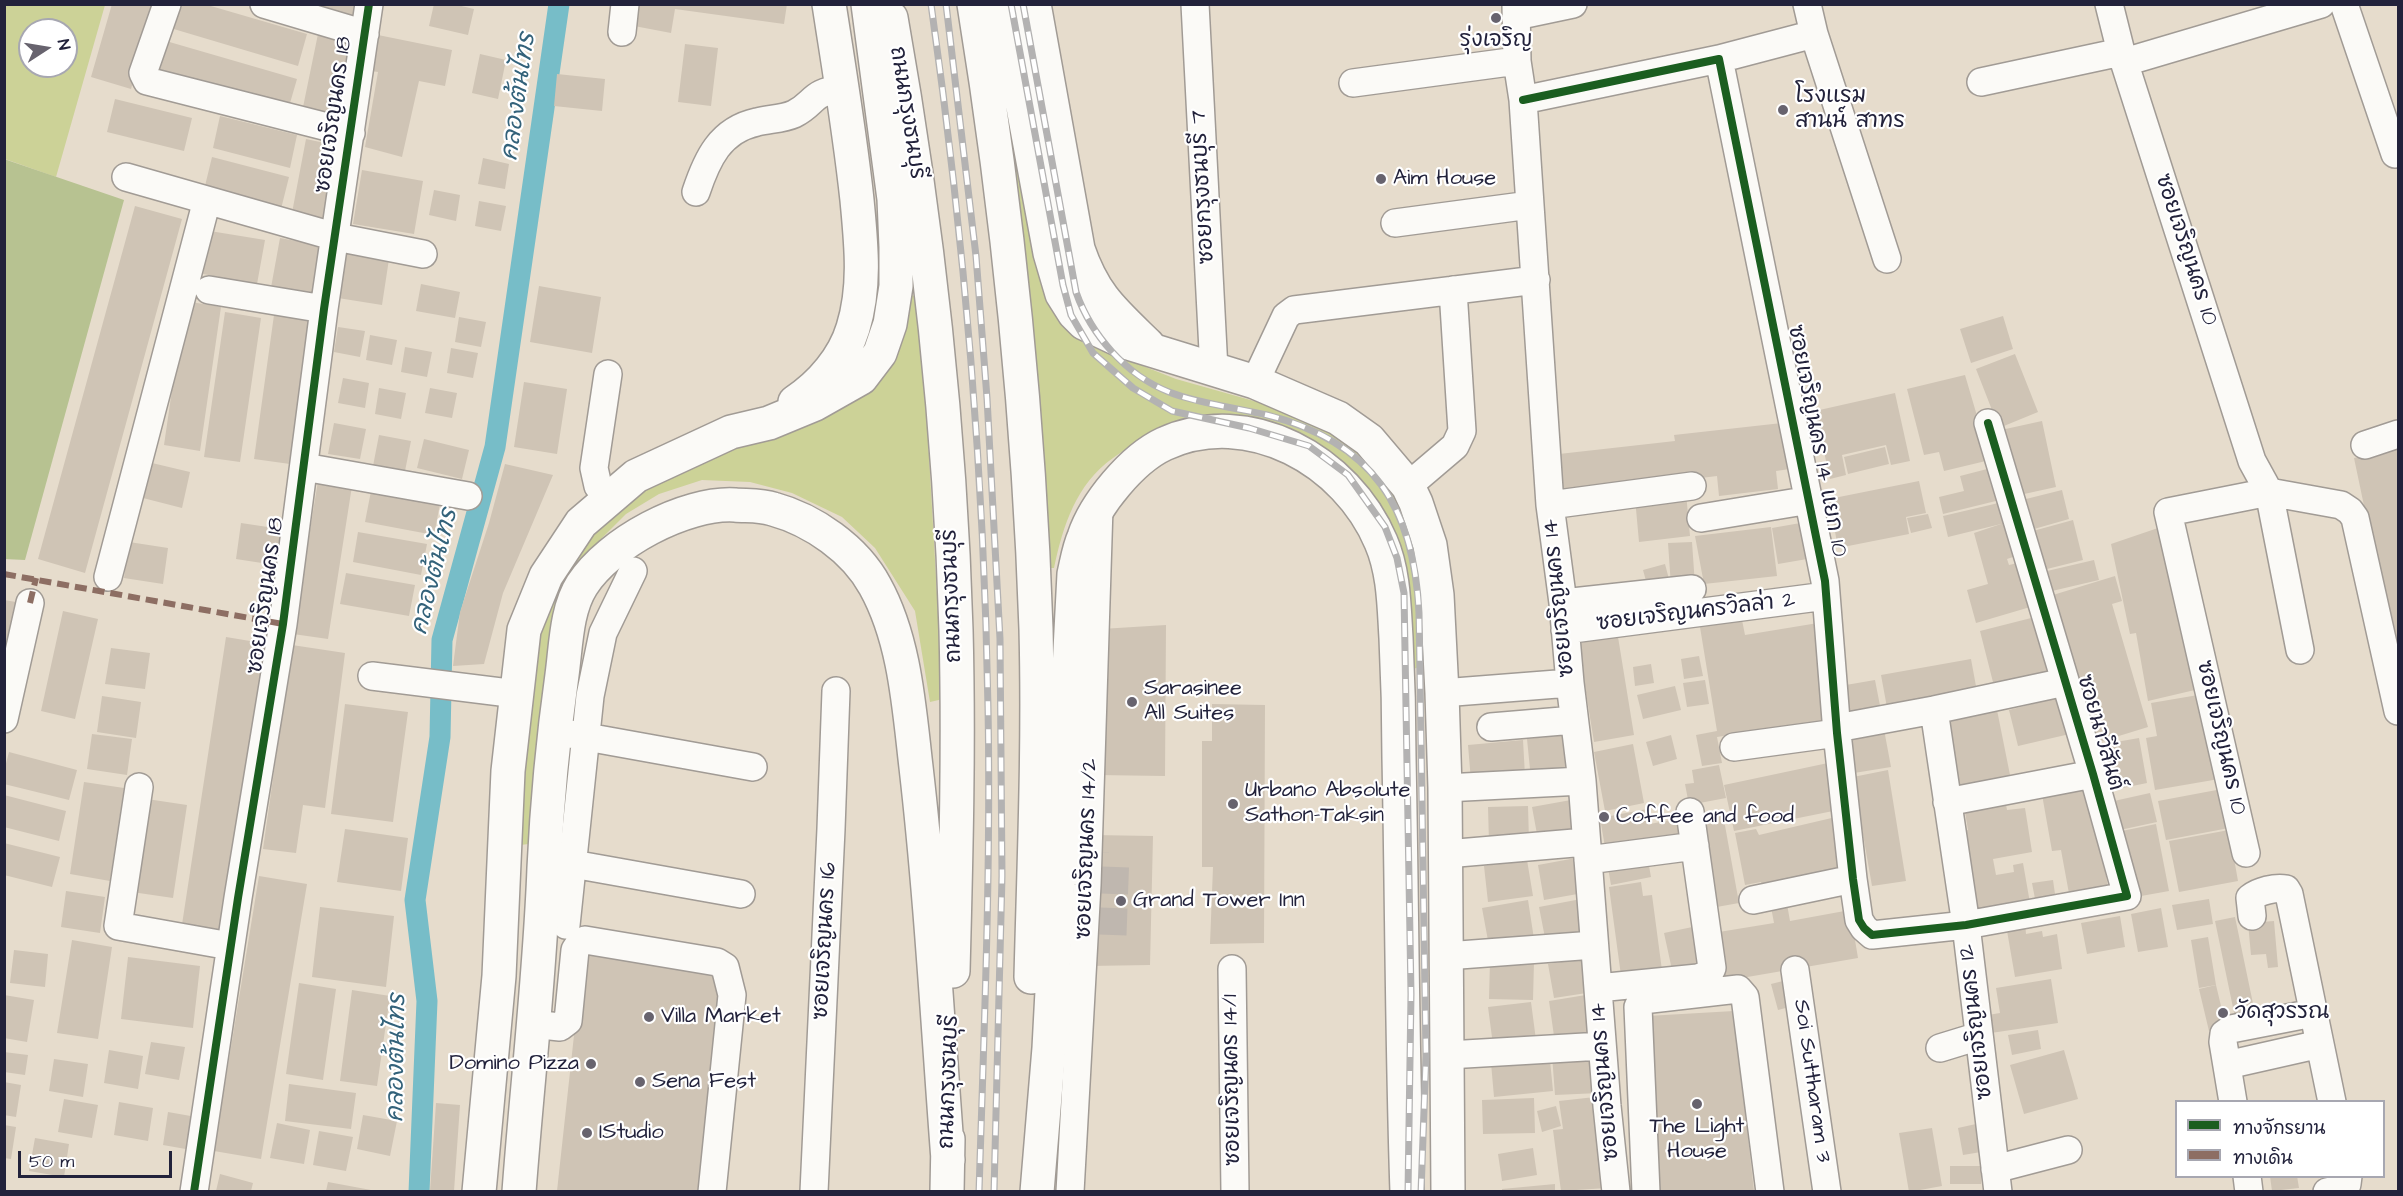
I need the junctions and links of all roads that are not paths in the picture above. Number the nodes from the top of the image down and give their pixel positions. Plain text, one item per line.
1 (167, 4) edge
2 (264, 4) edge
3 (369, 4) edge
4 (625, 4) edge
5 (829, 4) edge
6 (868, 4) edge
7 (889, 4) edge
8 (974, 4) edge
9 (1004, 4) edge
10 (1034, 4) edge
11 (1194, 4) edge
12 (1572, 4) edge
13 (1807, 4) edge
14 (2109, 4) edge
15 (2321, 4) edge
16 (2344, 4) edge
17 (1516, 10) edge
18 (622, 32) dead end
19 (365, 34) junction
20 (1814, 34) junction
21 (2123, 57) junction
22 (1719, 58) junction
23 (1517, 61) junction
24 (1981, 82) dead end
25 (1353, 83) dead end
26 (842, 89) junction
27 (1523, 100) junction
28 (351, 133) junction
29 (2394, 154) dead end
30 (126, 177) dead end
31 (696, 192) dead end
32 (207, 201) junction
33 (1530, 205) junction
34 (1395, 224) dead end
35 (336, 237) junction
36 (423, 254) dead end
37 (1887, 259) dead end
38 (1536, 280) junction
39 (209, 290) dead end
40 (1453, 290) junction
41 (324, 309) junction
42 (1156, 352) junction
43 (1214, 370) junction
44 (608, 374) dead end
45 (1255, 382) junction
46 (1988, 423) dead end
47 (731, 432) junction
48 (2398, 434) edge
49 (2365, 445) dead end
50 (304, 467) junction
51 (1408, 486) junction
52 (1692, 486) dead end
53 (2269, 492) junction
54 (468, 496) dead end
55 (608, 500) junction
56 (1810, 500) junction
57 (1550, 505) junction
58 (1099, 506) junction
59 (1701, 518) dead end
60 (633, 570) dead end
61 (108, 577) dead end
62 (1692, 589) dead end
63 (1826, 596) junction
64 (30, 603) dead end
65 (1563, 603) junction
66 (1565, 630) junction
67 (2300, 650) dead end
68 (372, 676) dead end
69 (2065, 682) junction
70 (1570, 683) junction
71 (8, 691) edge
72 (836, 691) dead end
73 (1442, 693) junction
74 (516, 694) junction
75 (1398, 696) junction
76 (1934, 710) junction
77 (2398, 711) edge
78 (4, 719) edge
79 (1574, 720) junction
80 (1491, 727) dead end
81 (1837, 730) junction
82 (554, 732) junction
83 (586, 737) junction
84 (1734, 747) dead end
85 (753, 766) dead end
86 (2093, 774) junction
87 (1582, 781) junction
88 (139, 787) dead end
89 (1445, 788) junction
90 (1947, 801) junction
91 (1690, 812) dead end
92 (1695, 846) junction
93 (1587, 851) junction
94 (2246, 853) dead end
95 (1446, 854) junction
96 (554, 864) junction
97 (504, 865) junction
98 (1853, 879) junction
99 (741, 894) dead end
100 (1754, 900) dead end
101 (2252, 916) dead end
102 (566, 925) dead end
103 (1966, 926) junction
104 (1594, 945) junction
105 (230, 946) junction
106 (1446, 956) junction
107 (1232, 969) dead end
108 (1795, 970) dead end
109 (1598, 988) junction
110 (2313, 1013) junction
111 (532, 1024) junction
112 (1979, 1036) junction
113 (2320, 1044) junction
114 (1602, 1046) junction
115 (1940, 1048) dead end
116 (1448, 1055) junction
117 (2227, 1065) junction
118 (2233, 1100) edge
119 (2332, 1100) edge
120 (2068, 1150) dead end
121 (947, 1176) edge
122 (2348, 1178) edge
123 (1996, 1180) edge
124 (1646, 1182) edge
125 (1615, 1184) edge
126 (194, 1191) edge
127 (479, 1191) edge
128 (519, 1191) edge
129 (712, 1191) edge
130 (814, 1191) edge
131 (1024, 1191) edge
132 (1037, 1191) edge
133 (1070, 1191) edge
134 (1235, 1191) edge
135 (1407, 1191) edge
136 (1448, 1191) edge
137 (1770, 1191) edge
138 (1827, 1191) edge
139 (2327, 1191) edge

1 - 28 street
2 - 19 street
3 - 19 street, ซอยเจริญนคร 18
4 - 18 street
5 - 26 main road
6 - 47 main road
7 - 121 main road, ถนนกรุงธนบุรี
8 - 131 main road
9 - 42 main road
10 - 42 main road
11 - 43 street, ซอยกรุงธนบุรี 7
12 - 17 street
13 - 20 street
14 - 21 street, ซอยเจริญนคร 10
15 - 21 street
16 - 29 street
17 - 23 street, ซอยเจริญนคร 14
19 - 28 street, ซอยเจริญนคร 18
20 - 22 street
20 - 37 street
21 - 24 street
21 - 53 street, ซอยเจริญนคร 10
22 - 27 street
22 - 56 street, ซอยเจริญนคร 14 แยก 10
23 - 25 street
23 - 27 street, ซอยเจริญนคร 14
26 - 31 street
26 - 47 main road
27 - 33 street, ซอยเจริญนคร 14
28 - 35 street, ซอยเจริญนคร 18
30 - 32 street
32 - 35 street
32 - 61 street
33 - 34 street
33 - 38 street, ซอยเจริญนคร 14
35 - 36 street
35 - 41 street, ซอยเจริญนคร 18
38 - 40 street
38 - 57 street, ซอยเจริญนคร 14
39 - 41 street
40 - 45 street
40 - 51 street
41 - 50 street, ซอยเจริญนคร 18
42 - 43 main road
43 - 45 main road
44 - 55 street
45 - 51 main road
46 - 69 street, ซอยนาวีสันต์
47 - 55 main road
48 - 49 street
50 - 54 street
50 - 105 street, ซอยเจริญนคร 18
51 - 73 main road
52 - 57 street
53 - 67 street, ซอยเจริญนคร 10
53 - 77 street, ซอยเจริญนคร 10
53 - 94 street, ซอยเจริญนคร 10
55 - 74 main road
56 - 59 street
56 - 63 street, ซอยเจริญนคร 14 แยก 10
57 - 65 street, ซอยเจริญนคร 14
58 - 75 main road
58 - 132 main road
58 - 133 street, ซอยเจริญนคร 14/2
60 - 83 street
62 - 65 street
63 - 66 street, ซอยเจริญนครวิลล่า 2
63 - 81 street, ซอยเจริญนคร 14 แยก 10
64 - 71 street
65 - 66 street, ซอยเจริญนคร 14
66 - 70 street, ซอยเจริญนคร 14
68 - 74 street
69 - 76 street, ซอยนาวีสันต์
69 - 86 street, ซอยนาวีสันต์
70 - 73 street
70 - 79 street, ซอยเจริญนคร 14
71 - 78 street
72 - 130 street, ซอยเจริญนคร 16
73 - 75 main road
73 - 89 main road
74 - 97 main road
75 - 135 main road
76 - 81 street, ซอยนาวีสันต์
76 - 90 street, ซอยเจริญนคร 12
79 - 80 street
79 - 87 street, ซอยเจริญนคร 14
81 - 84 street, ซอยนาวีสันต์
81 - 98 street, ซอยเจริญนคร 14 แยก 10
82 - 83 street
82 - 96 main road
82 - 121 main road
83 - 85 street
83 - 96 street
86 - 90 street, ซอยนาวีสันต์
86 - 103 street, ซอยนาวีสันต์
87 - 89 street
87 - 93 street, ซอยเจริญนคร 14
88 - 105 street
89 - 95 main road
90 - 103 street, ซอยเจริญนคร 12
91 - 92 street
92 - 93 street
92 - 109 street
93 - 95 street
93 - 104 street, ซอยเจริญนคร 14
95 - 106 main road
96 - 97 main road
96 - 99 street
96 - 102 street
96 - 111 main road
97 - 127 main road
98 - 100 street
98 - 103 street, ซอยเจริญนคร 14 แยก 10
101 - 110 street
103 - 112 street, ซอยเจริญนคร 12
104 - 106 street
104 - 109 street, ซอยเจริญนคร 14
105 - 126 street, ซอยเจริญนคร 18
106 - 116 main road
107 - 134 street, ซอยเจริญนคร 14/1
108 - 138 street, Soi Suttharam 3
109 - 114 street, ซอยเจริญนคร 14
110 - 113 street
110 - 117 street
111 - 128 main road
111 - 129 street
112 - 115 street
112 - 123 street, ซอยเจริญนคร 12
113 - 117 street
113 - 119 street
114 - 116 street
114 - 125 street, ซอยเจริญนคร 14
116 - 136 main road
117 - 118 street
120 - 123 street
122 - 139 street
124 - 125 street
124 - 137 street

